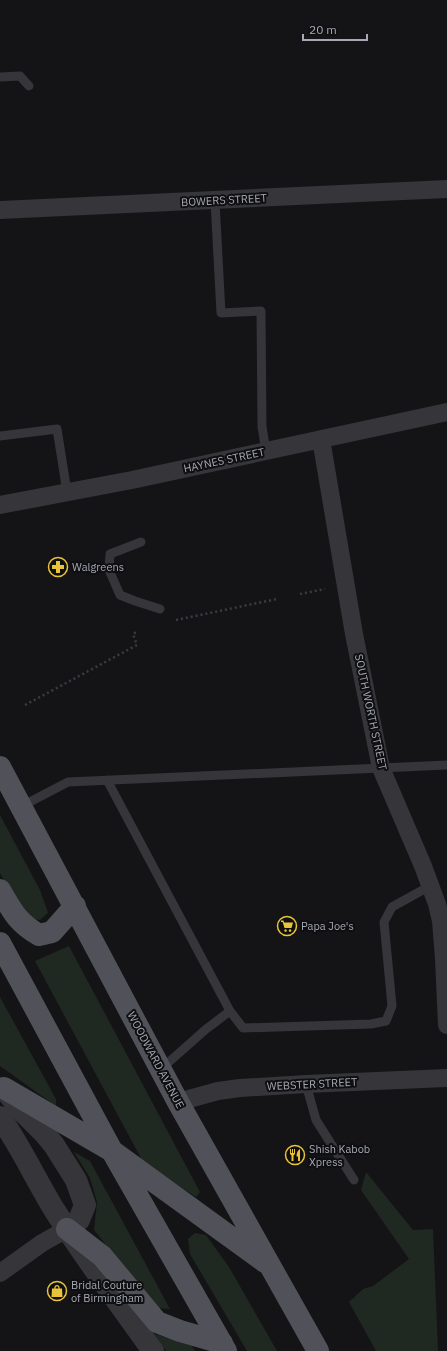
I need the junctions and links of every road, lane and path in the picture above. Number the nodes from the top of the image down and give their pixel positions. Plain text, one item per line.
1 (0, 77) edge
2 (29, 86) dead end
3 (447, 190) edge
4 (215, 201) junction
5 (0, 210) edge
6 (447, 412) edge
7 (0, 436) edge
8 (321, 439) junction
9 (266, 451) junction
10 (67, 492) junction
11 (0, 505) edge
12 (142, 542) dead end
13 (325, 589) dead end
14 (300, 594) dead end
15 (277, 599) dead end
16 (160, 609) dead end
17 (176, 620) dead end
18 (138, 631) dead end
19 (24, 705) dead end
20 (447, 765) edge
21 (0, 766) edge
22 (381, 768) junction
23 (106, 780) junction
24 (22, 806) junction
25 (430, 886) junction
26 (0, 890) edge
27 (75, 906) junction
28 (0, 943) edge
29 (230, 1011) junction
30 (447, 1025) edge
31 (161, 1069) junction
32 (447, 1078) edge
33 (306, 1084) junction
34 (2, 1086) edge
35 (178, 1102) junction
36 (0, 1117) edge
37 (112, 1151) junction
38 (354, 1180) dead end
39 (67, 1229) junction
40 (270, 1266) junction
41 (0, 1273) edge
42 (224, 1347) edge
43 (153, 1351) edge
44 (318, 1351) edge

1 - 2 lane
3 - 4 street, BOWERS STREET
4 - 5 street, BOWERS STREET
4 - 9 lane
6 - 8 street, HAYNES STREET
7 - 10 lane
8 - 9 street, HAYNES STREET
8 - 22 street, SOUTH WORTH STREET
9 - 10 street, HAYNES STREET
10 - 11 street, HAYNES STREET
12 - 16 lane
13 - 14 path
15 - 17 path
18 - 19 path
20 - 22 lane
21 - 24 main road, WOODWARD AVENUE
22 - 23 lane
22 - 25 street, SOUTH WORTH STREET
23 - 24 lane
23 - 29 lane
24 - 27 main road, WOODWARD AVENUE
25 - 29 lane
25 - 30 street, SOUTH WORTH STREET
26 - 27 main road
27 - 31 main road, WOODWARD AVENUE
28 - 37 main road
29 - 31 lane
31 - 35 main road, WOODWARD AVENUE
32 - 33 street, WEBSTER STREET
33 - 35 street, WEBSTER STREET
33 - 38 lane
34 - 37 main road
34 - 39 street
35 - 40 main road, WOODWARD AVENUE
36 - 39 street
37 - 40 main road
37 - 42 main road
39 - 41 street
39 - 42 main road
39 - 43 street
40 - 44 main road, WOODWARD AVENUE

